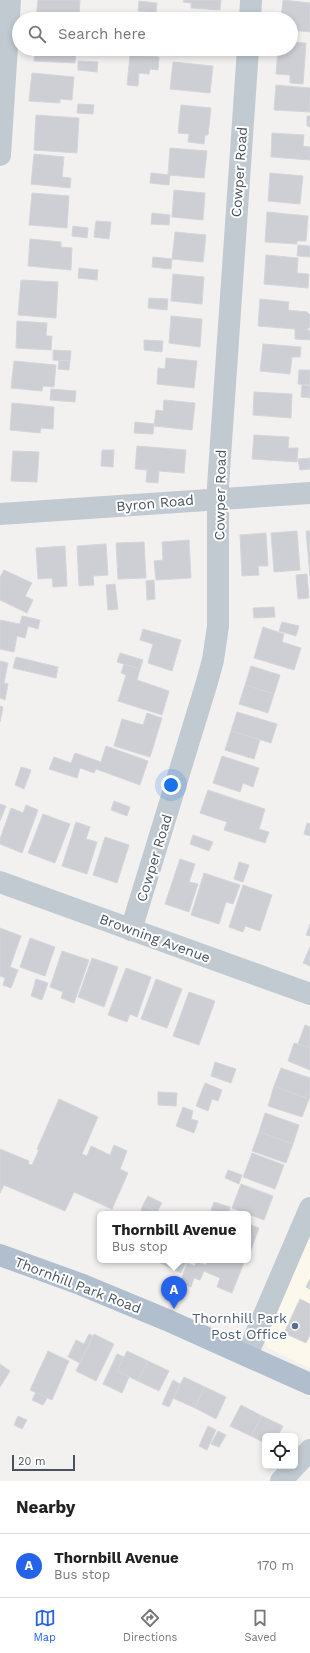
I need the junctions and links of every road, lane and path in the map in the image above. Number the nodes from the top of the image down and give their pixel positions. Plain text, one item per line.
1 (10, 0) edge
2 (251, 0) edge
3 (250, 12) edge
4 (248, 56) edge
5 (0, 155) edge
6 (310, 493) edge
7 (218, 498) junction
8 (0, 514) edge
9 (0, 882) edge
10 (132, 930) junction
11 (310, 994) edge
12 (310, 1208) edge
13 (2, 1260) edge
14 (247, 1356) junction
15 (310, 1384) edge
16 (310, 1450) edge
17 (281, 1481) edge

1 - 5 street
2 - 3 street
4 - 7 street, Cowper Road
6 - 7 street, Byron Road
7 - 8 street, Byron Road
7 - 10 street, Cowper Road
9 - 10 street, Browning Avenue
10 - 11 street, Browning Avenue
12 - 14 street
13 - 14 main road, Thornhill Park Road
14 - 15 main road, Thornhill Park Road
16 - 17 street

